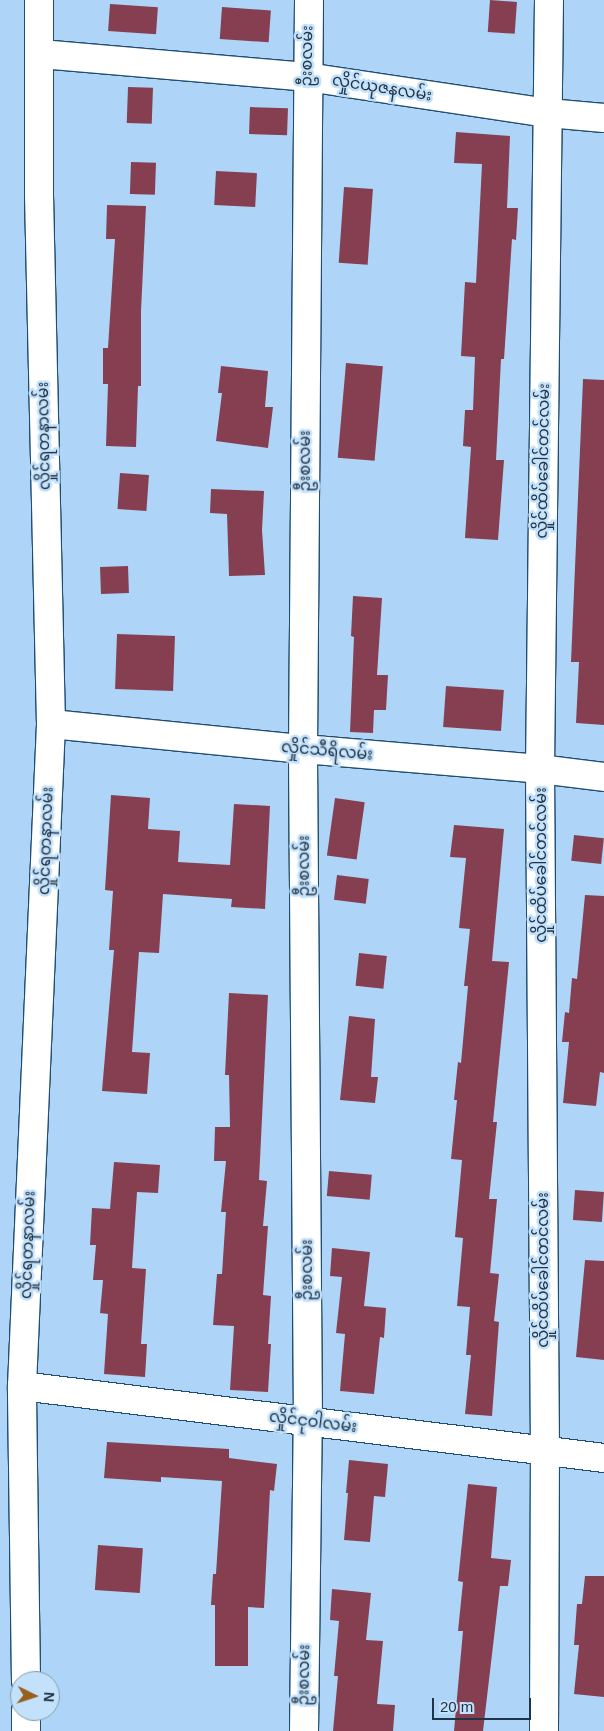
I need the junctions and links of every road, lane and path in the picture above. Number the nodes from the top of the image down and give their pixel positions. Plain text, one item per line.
1 (39, 0) edge
2 (309, 0) edge
3 (549, 0) edge
4 (40, 54) junction
5 (307, 76) junction
6 (548, 113) junction
7 (604, 118) edge
8 (51, 724) junction
9 (303, 750) junction
10 (540, 769) junction
11 (604, 777) edge
12 (22, 1386) junction
13 (308, 1422) junction
14 (544, 1450) junction
15 (604, 1458) edge
16 (26, 1671) edge
17 (304, 1731) edge
18 (544, 1731) edge

1 - 4 street, လှိုင်ရတနာလမ်း
2 - 5 street, ဦးစလမ်း
3 - 6 street, လှိုင်ထိပ်ခေါင်တင်လမ်း
4 - 5 street, လှိုင်ယုဇနလမ်း
4 - 8 street, လှိုင်ရတနာလမ်း
5 - 6 street, လှိုင်ယုဇနလမ်း
5 - 9 street, ဦးစလမ်း
6 - 7 street, လှိုင်ယုဇနလမ်း
6 - 10 street, လှိုင်ထိပ်ခေါင်တင်လမ်း
8 - 9 street, လှိုင်သီရိလမ်း
8 - 12 street, လှိုင်ရတနာလမ်း
9 - 10 street, လှိုင်သီရိလမ်း
9 - 13 street, ဦးစလမ်း
10 - 11 street, လှိုင်သီရိလမ်း
10 - 14 street, လှိုင်ထိပ်ခေါင်တင်လမ်း
12 - 13 street, လှိုင်ငုဝါလမ်း
12 - 16 street, လှိုင်ရတနာလမ်း
13 - 14 street, လှိုင်ငုဝါလမ်း
13 - 17 street, ဦးစလမ်း
14 - 15 street, လှိုင်ငုဝါလမ်း
14 - 18 street, လှိုင်ထိပ်ခေါင်တင်လမ်း

